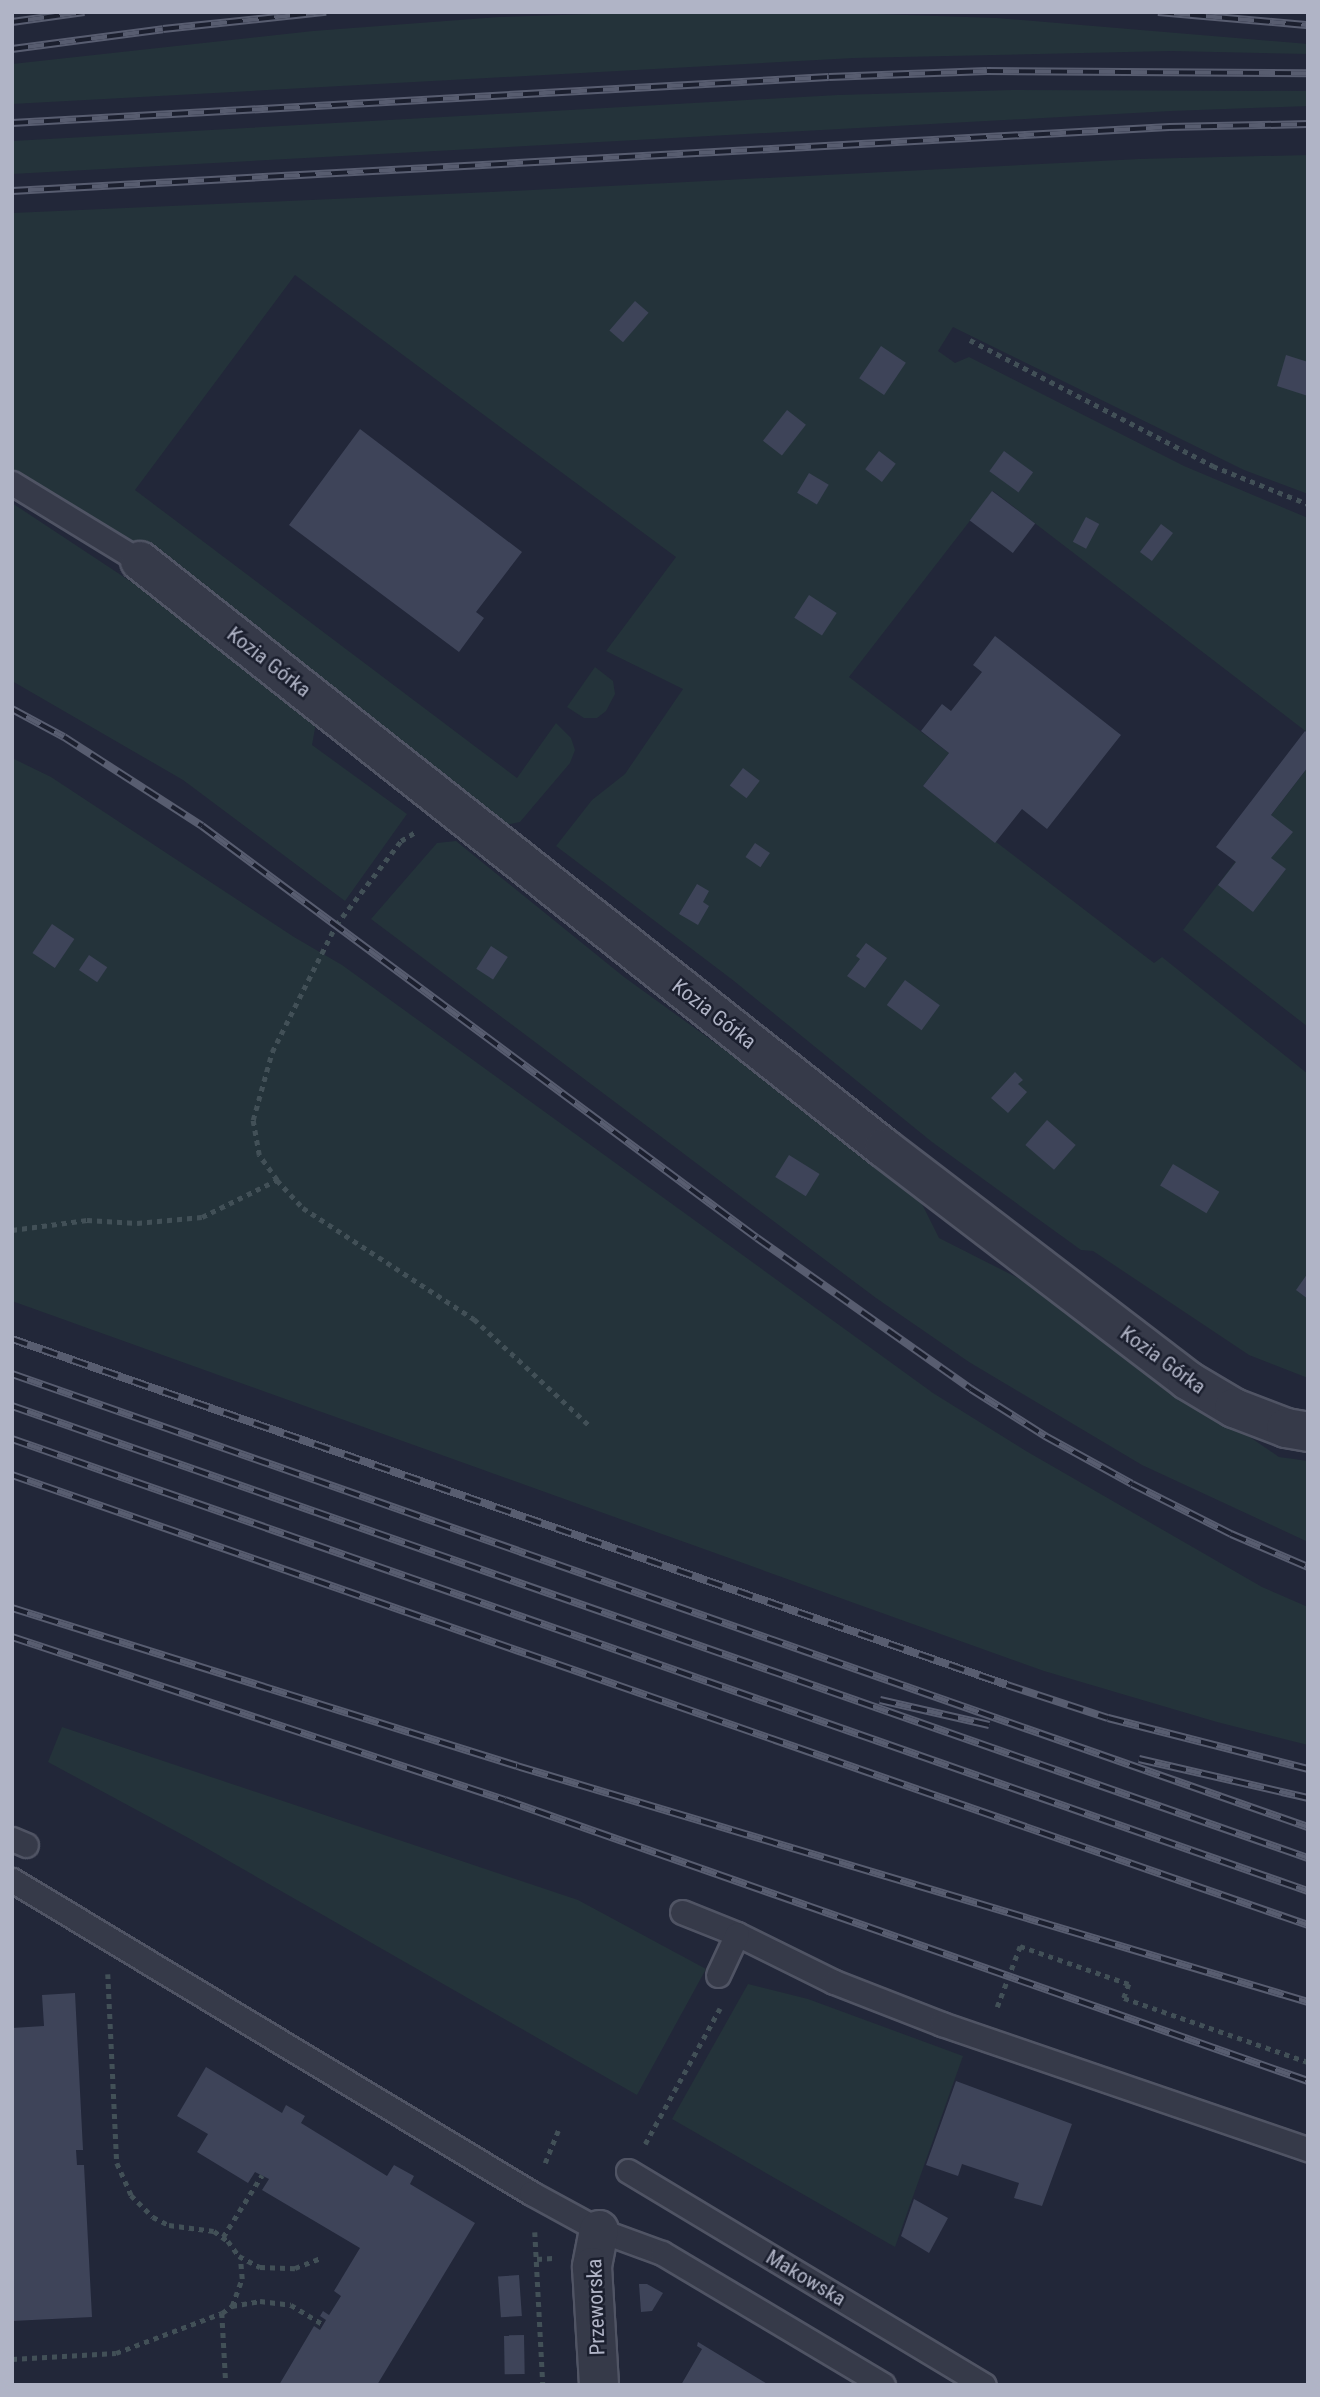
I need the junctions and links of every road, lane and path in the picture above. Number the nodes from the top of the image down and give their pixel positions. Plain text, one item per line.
1 (970, 340) dead end
2 (12, 483) edge
3 (1308, 504) edge
4 (140, 561) joint
5 (453, 808) junction
6 (276, 1180) junction
7 (12, 1230) edge
8 (592, 1427) dead end
9 (1308, 1432) edge
10 (12, 1880) edge
11 (682, 1912) dead end
12 (737, 1934) junction
13 (718, 1975) dead end
14 (109, 1986) dead end
15 (724, 2001) dead end
16 (986, 2003) dead end
17 (1308, 2062) edge
18 (1308, 2149) edge
19 (628, 2171) joint
20 (261, 2175) dead end
21 (534, 2221) dead end
22 (599, 2230) junction
23 (223, 2237) junction
24 (239, 2256) junction
25 (319, 2259) dead end
26 (232, 2306) junction
27 (222, 2313) junction
28 (323, 2324) dead end
29 (12, 2359) edge
30 (226, 2385) edge
31 (543, 2385) edge
32 (599, 2385) edge
33 (883, 2385) edge
34 (984, 2385) edge

1 - 3 path
2 - 4 lane
4 - 5 street, Kozia Górka
5 - 6 path
5 - 9 street, Kozia Górka
6 - 7 path
6 - 8 path
10 - 22 lane
11 - 12 lane
12 - 13 lane
12 - 18 lane
14 - 23 path
15 - 19 path
16 - 17 path
19 - 34 lane, Makowska
20 - 23 path
21 - 31 path
22 - 32 street, Przeworska
22 - 33 lane
23 - 24 path
24 - 25 path
24 - 26 path
26 - 27 path
26 - 28 path
27 - 29 path
27 - 30 path

